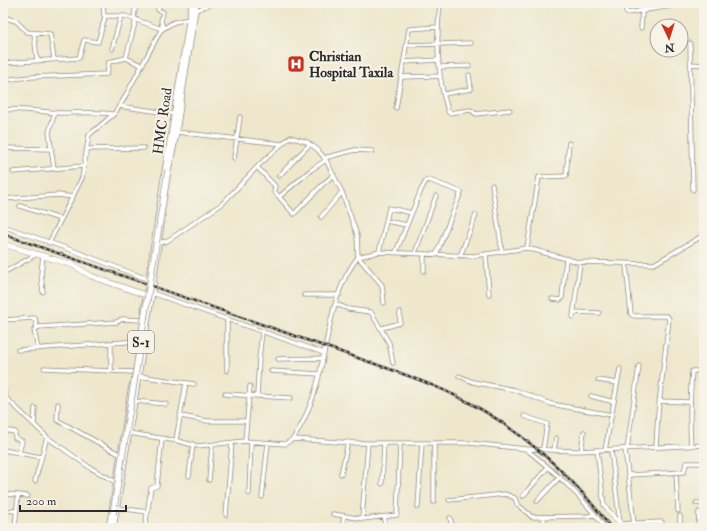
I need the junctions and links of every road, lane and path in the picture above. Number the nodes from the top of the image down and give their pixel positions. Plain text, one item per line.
1 (93, 3) edge
2 (136, 3) edge
3 (160, 3) edge
4 (192, 3) edge
5 (196, 3) edge
6 (213, 3) edge
7 (440, 3) edge
8 (623, 3) edge
9 (643, 3) edge
10 (667, 3) edge
11 (691, 3) edge
12 (103, 4) edge
13 (668, 8) junction
14 (644, 12) junction
15 (191, 14) junction
16 (121, 16) junction
17 (3, 17) edge
18 (105, 17) junction
19 (135, 19) junction
20 (437, 27) junction
21 (162, 28) junction
22 (641, 28) dead end
23 (34, 33) junction
24 (471, 43) dead end
25 (690, 43) dead end
26 (438, 44) junction
27 (406, 45) junction
28 (112, 49) dead end
29 (126, 58) junction
30 (54, 59) junction
31 (37, 60) junction
32 (439, 60) junction
33 (404, 62) junction
34 (3, 63) edge
35 (691, 64) junction
36 (141, 65) junction
37 (704, 65) edge
38 (469, 66) dead end
39 (440, 67) junction
40 (469, 75) dead end
41 (440, 76) junction
42 (401, 78) junction
43 (3, 80) edge
44 (444, 94) junction
45 (119, 106) junction
46 (396, 108) dead end
47 (3, 110) edge
48 (510, 110) dead end
49 (55, 112) junction
50 (114, 114) junction
51 (174, 114) junction
52 (240, 117) dead end
53 (176, 132) junction
54 (236, 139) junction
55 (172, 143) junction
56 (569, 143) dead end
57 (282, 144) junction
58 (310, 144) junction
59 (4, 148) edge
60 (144, 148) dead end
61 (52, 149) junction
62 (87, 149) junction
63 (372, 151) dead end
64 (234, 158) dead end
65 (325, 159) junction
66 (84, 166) junction
67 (257, 167) junction
68 (54, 169) junction
69 (13, 172) dead end
70 (334, 175) junction
71 (279, 176) dead end
72 (492, 185) dead end
73 (692, 190) dead end
74 (342, 192) junction
75 (436, 196) dead end
76 (73, 197) junction
77 (279, 197) junction
78 (3, 199) edge
79 (20, 206) dead end
80 (412, 213) junction
81 (476, 215) dead end
82 (321, 217) dead end
83 (60, 219) junction
84 (386, 221) junction
85 (407, 225) junction
86 (3, 226) edge
87 (704, 235) edge
88 (49, 243) junction
89 (160, 243) junction
90 (3, 244) edge
91 (528, 248) junction
92 (502, 251) junction
93 (379, 252) junction
94 (396, 252) junction
95 (415, 253) junction
96 (37, 254) junction
97 (424, 254) junction
98 (436, 254) junction
99 (43, 255) junction
100 (486, 255) junction
101 (460, 256) junction
102 (358, 257) junction
103 (566, 259) junction
104 (580, 262) junction
105 (626, 265) junction
106 (424, 271) dead end
107 (3, 273) edge
108 (147, 279) junction
109 (43, 292) dead end
110 (152, 293) junction
111 (490, 294) dead end
112 (145, 295) junction
113 (304, 295) dead end
114 (339, 295) junction
115 (152, 298) junction
116 (552, 299) dead end
117 (384, 303) dead end
118 (336, 304) junction
119 (400, 312) dead end
120 (574, 312) junction
121 (599, 313) dead end
122 (573, 318) dead end
123 (227, 319) junction
124 (3, 320) edge
125 (142, 320) junction
126 (37, 328) junction
127 (382, 328) junction
128 (262, 332) junction
129 (138, 341) junction
130 (111, 343) junction
131 (38, 349) junction
132 (18, 350) dead end
133 (324, 353) junction
134 (323, 358) junction
135 (278, 359) dead end
136 (393, 363) dead end
137 (639, 366) dead end
138 (44, 368) dead end
139 (620, 369) dead end
140 (111, 371) junction
141 (227, 371) dead end
142 (271, 371) dead end
143 (696, 371) dead end
144 (133, 372) junction
145 (319, 374) junction
146 (139, 376) junction
147 (458, 376) dead end
148 (598, 380) dead end
149 (186, 383) junction
150 (617, 383) junction
151 (194, 384) dead end
152 (3, 386) edge
153 (250, 386) dead end
154 (225, 394) dead end
155 (249, 396) junction
156 (257, 396) junction
157 (591, 396) dead end
158 (291, 398) dead end
159 (134, 401) junction
160 (659, 401) junction
161 (614, 402) junction
162 (689, 402) junction
163 (58, 404) dead end
164 (166, 404) dead end
165 (35, 408) dead end
166 (612, 415) junction
167 (181, 416) junction
168 (524, 416) dead end
169 (246, 422) junction
170 (34, 424) junction
171 (3, 430) edge
172 (584, 432) dead end
173 (129, 433) junction
174 (47, 437) junction
175 (162, 438) junction
176 (556, 438) dead end
177 (293, 439) junction
178 (176, 440) junction
179 (245, 441) junction
180 (251, 442) junction
181 (348, 442) junction
182 (232, 443) junction
183 (268, 443) junction
184 (368, 443) junction
185 (384, 443) junction
186 (400, 443) junction
187 (422, 443) junction
188 (434, 443) junction
189 (193, 444) junction
190 (704, 445) edge
191 (212, 446) junction
192 (691, 446) junction
193 (656, 447) junction
194 (543, 449) junction
195 (626, 449) junction
196 (3, 450) edge
197 (526, 450) junction
198 (554, 450) junction
199 (597, 450) junction
200 (605, 450) junction
201 (611, 450) junction
202 (581, 451) junction
203 (19, 453) junction
204 (119, 454) junction
205 (41, 457) junction
206 (704, 463) edge
207 (548, 467) junction
208 (676, 473) junction
209 (342, 474) dead end
210 (629, 475) junction
211 (189, 476) dead end
212 (560, 477) junction
213 (209, 480) dead end
214 (34, 481) dead end
215 (114, 482) junction
216 (382, 484) dead end
217 (3, 494) edge
218 (249, 494) dead end
219 (18, 495) junction
220 (28, 496) dead end
221 (523, 496) dead end
222 (262, 497) dead end
223 (449, 500) dead end
224 (537, 501) dead end
225 (434, 502) dead end
226 (696, 503) dead end
227 (704, 503) edge
228 (418, 507) dead end
229 (118, 508) junction
230 (3, 510) edge
231 (678, 511) dead end
232 (16, 512) junction
233 (148, 512) junction
234 (698, 512) dead end
235 (113, 514) junction
236 (333, 514) dead end
237 (595, 514) junction
238 (226, 515) dead end
239 (344, 516) junction
240 (680, 516) dead end
241 (385, 517) junction
242 (544, 517) junction
243 (362, 518) junction
244 (450, 518) dead end
245 (662, 522) dead end
246 (620, 524) junction
247 (634, 524) junction
248 (3, 526) edge
249 (15, 528) edge
250 (109, 528) edge
251 (114, 528) edge
252 (145, 528) edge
253 (342, 528) edge
254 (384, 528) edge
255 (453, 528) edge
256 (544, 528) edge
257 (605, 528) edge
258 (623, 528) edge
259 (680, 528) edge
260 (698, 528) edge

1 - 12 street
2 - 19 street
3 - 21 street
4 - 15 main road, HMC Road / S-1
5 - 15 main road, HMC Road / S-1
6 - 15 street
7 - 20 street
8 - 14 street
9 - 14 street
10 - 13 street
11 - 13 street
12 - 18 street
13 - 14 street
14 - 22 street
15 - 21 street
15 - 51 main road, HMC Road / S-1
15 - 53 main road, HMC Road / S-1
16 - 18 street
16 - 19 street
16 - 28 street
17 - 23 street
18 - 30 street
19 - 21 street
19 - 29 street
20 - 26 street
20 - 27 street
21 - 36 street
23 - 30 street
23 - 31 street
24 - 26 street
25 - 35 street
26 - 27 street
26 - 32 street
27 - 33 street
29 - 36 street
29 - 43 street
30 - 31 street
31 - 34 street
32 - 33 street
32 - 39 street
33 - 42 street
35 - 37 street
35 - 73 street
36 - 45 street
38 - 39 street
39 - 41 street
40 - 44 street
41 - 42 street
41 - 44 street
42 - 46 street
44 - 48 street
45 - 50 street
45 - 51 street
47 - 49 street
49 - 50 street
49 - 61 street
50 - 62 street
51 - 55 main road, HMC Road / S-1
52 - 54 street
53 - 54 street
53 - 55 main road, HMC Road / S-1
54 - 57 street
54 - 64 street
55 - 89 street
55 - 108 street
55 - 235 main road, HMC Road / S-1, bridge
56 - 91 street
57 - 58 street
57 - 67 street
58 - 65 street
58 - 71 street
59 - 61 street
60 - 62 street
61 - 68 street
62 - 66 street
63 - 65 street
65 - 70 street
65 - 77 street
66 - 68 street
66 - 76 street
67 - 77 street
67 - 89 street
68 - 69 street
70 - 74 street
70 - 77 street
72 - 92 street
74 - 82 street
74 - 102 street
75 - 95 street
76 - 78 street
76 - 83 street
79 - 83 street
80 - 84 street
80 - 85 street
80 - 98 street
81 - 101 street
83 - 88 street
84 - 85 street
84 - 93 street
85 - 94 street
86 - 88 street
87 - 105 street
88 - 108 street
89 - 110 street
90 - 96 street
91 - 92 street
91 - 103 street
92 - 100 street
93 - 94 street
93 - 102 street
94 - 95 street
95 - 97 street
96 - 99 street
96 - 107 street
97 - 98 street
97 - 106 street
98 - 101 street
99 - 109 street
99 - 112 street
100 - 101 street
100 - 111 street
102 - 114 street
102 - 117 street
103 - 104 street
103 - 116 street
104 - 105 street
104 - 120 street
105 - 160 street
108 - 112 street
110 - 115 street
110 - 123 street
112 - 115 street
112 - 125 street
113 - 114 street
114 - 118 street
115 - 146 street
118 - 127 street
118 - 133 street
119 - 127 street
120 - 121 street
120 - 122 street
123 - 128 street
123 - 141 street
124 - 126 street
125 - 126 street
125 - 129 street
126 - 131 street
127 - 136 street
128 - 133 street
128 - 156 street
129 - 130 street
129 - 144 street
130 - 131 street
130 - 140 street
131 - 132 street
133 - 134 street
134 - 135 street
134 - 145 street
137 - 195 street
138 - 140 street
139 - 150 street
140 - 144 street
142 - 145 street
143 - 162 street
144 - 204 street
145 - 177 street
146 - 149 street
146 - 159 street
147 - 166 street
148 - 150 street
149 - 151 street
149 - 167 street
150 - 161 street
152 - 170 street
153 - 155 street
154 - 155 street
155 - 156 street
155 - 169 street
156 - 158 street
157 - 161 street
159 - 164 street
159 - 173 street
160 - 162 street
160 - 193 street
161 - 166 street
162 - 192 street
163 - 204 street
165 - 170 street
166 - 200 street
167 - 169 street
167 - 178 street
168 - 194 street
169 - 179 street
170 - 174 street
171 - 203 street
172 - 202 street
173 - 175 street
173 - 229 street
174 - 205 street
174 - 215 street
175 - 178 street
175 - 233 street
176 - 198 street
177 - 181 street
177 - 183 street
178 - 189 street
179 - 180 street
179 - 182 street
180 - 183 street
180 - 218 street
181 - 184 street
181 - 209 street
182 - 191 street
182 - 238 street
183 - 222 street
184 - 185 street
184 - 243 street
185 - 186 street
185 - 216 street
186 - 187 street
186 - 241 street
187 - 188 street
187 - 228 street
188 - 197 street
188 - 225 street
189 - 191 street
189 - 211 street
190 - 192 street
191 - 213 street
192 - 193 street
193 - 195 street
194 - 197 street
194 - 198 street
195 - 201 street
195 - 210 street
196 - 203 street
197 - 207 street
198 - 202 street
199 - 200 street
199 - 202 street
199 - 246 street
200 - 201 street
201 - 246 street
203 - 205 street
204 - 215 street
205 - 214 street
206 - 208 street
207 - 212 street
207 - 221 street
208 - 210 street
208 - 231 street
210 - 247 street
212 - 224 street
212 - 237 street
215 - 250 street
217 - 219 street
219 - 220 street
219 - 232 street
223 - 242 street
226 - 227 street
229 - 233 street
229 - 251 street
230 - 232 street
232 - 249 street
233 - 252 street
234 - 260 street
235 - 250 main road, S-1
235 - 251 main road, S-1
236 - 239 street
237 - 242 street
237 - 257 street
239 - 243 street
239 - 253 street
240 - 259 street
241 - 243 street
241 - 254 street
242 - 256 street
244 - 255 street
245 - 247 street
246 - 247 street
246 - 258 street
248 - 249 street

